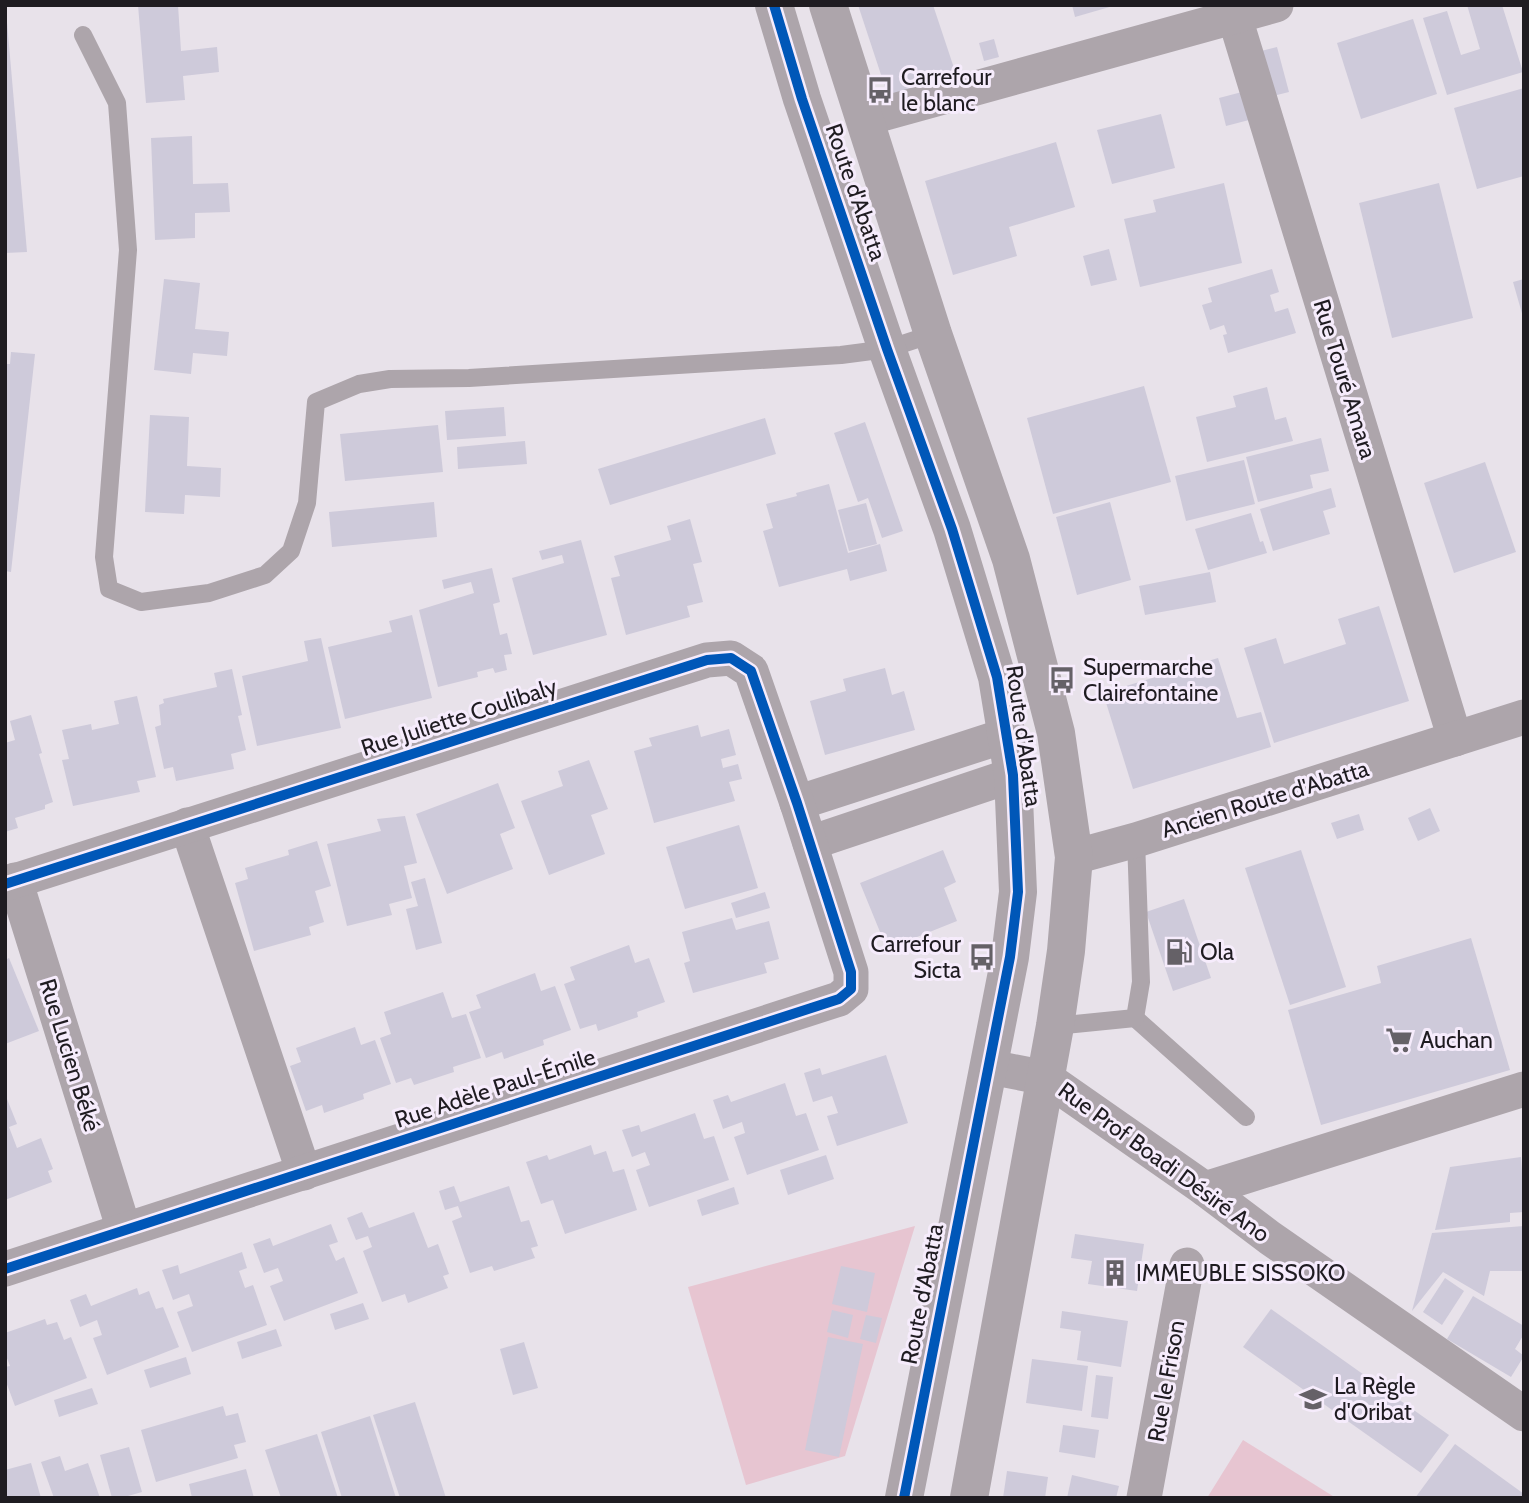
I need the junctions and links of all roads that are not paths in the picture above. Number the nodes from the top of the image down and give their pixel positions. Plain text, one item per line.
1 (774, 5) edge
2 (828, 5) edge
3 (1276, 5) edge
4 (1235, 18) junction
5 (83, 35) dead end
6 (864, 118) junction
7 (933, 334) junction
8 (887, 349) junction
9 (1524, 717) edge
10 (1007, 735) junction
11 (1455, 740) junction
12 (1013, 775) junction
13 (797, 803) junction
14 (187, 825) junction
15 (1136, 840) junction
16 (810, 844) junction
17 (1074, 857) junction
18 (10, 882) edge
19 (1135, 1018) junction
20 (1055, 1026) junction
21 (990, 1067) junction
22 (1046, 1078) junction
23 (1524, 1089) edge
24 (1246, 1117) dead end
25 (304, 1172) junction
26 (1205, 1189) junction
27 (124, 1230) junction
28 (1187, 1265) dead end
29 (5, 1269) edge
30 (1521, 1403) edge
31 (904, 1498) edge
32 (969, 1498) edge
33 (1144, 1498) edge

1 - 8 street, Route d'Abatta
2 - 6 street, Route d'Abatta
3 - 4 street
4 - 6 street
4 - 11 street, Rue Touré Amara
5 - 8 lane
6 - 7 street, Route d'Abatta
7 - 8 lane
7 - 17 street, Route d'Abatta
8 - 10 street, Route d'Abatta
9 - 11 street, Ancien Route d'Abatta
10 - 12 street, Route d'Abatta
10 - 13 street
11 - 15 street, Ancien Route d'Abatta
12 - 16 street
12 - 21 street, Route d'Abatta
13 - 14 street, Rue Juliette Coulibaly
13 - 16 street, Rue Juliette Coulibaly
14 - 18 street, Rue Juliette Coulibaly
14 - 25 street
15 - 17 street, Ancien Route d'Abatta
15 - 19 lane
16 - 25 street, Rue Adèle Paul-Émile
17 - 20 street, Route d'Abatta
18 - 27 street, Rue Lucien Béké
19 - 20 lane
19 - 24 lane
20 - 22 street, Route d'Abatta
21 - 22 street
21 - 31 street, Route d'Abatta
22 - 26 street, Rue Prof Boadi Désiré Ano
22 - 32 street, Route d'Abatta
23 - 26 street
25 - 27 street, Rue Adèle Paul-Émile
26 - 30 street, Rue Prof Boadi Désiré Ano
27 - 29 street, Rue Adèle Paul-Émile
28 - 33 street, Rue le Frison

